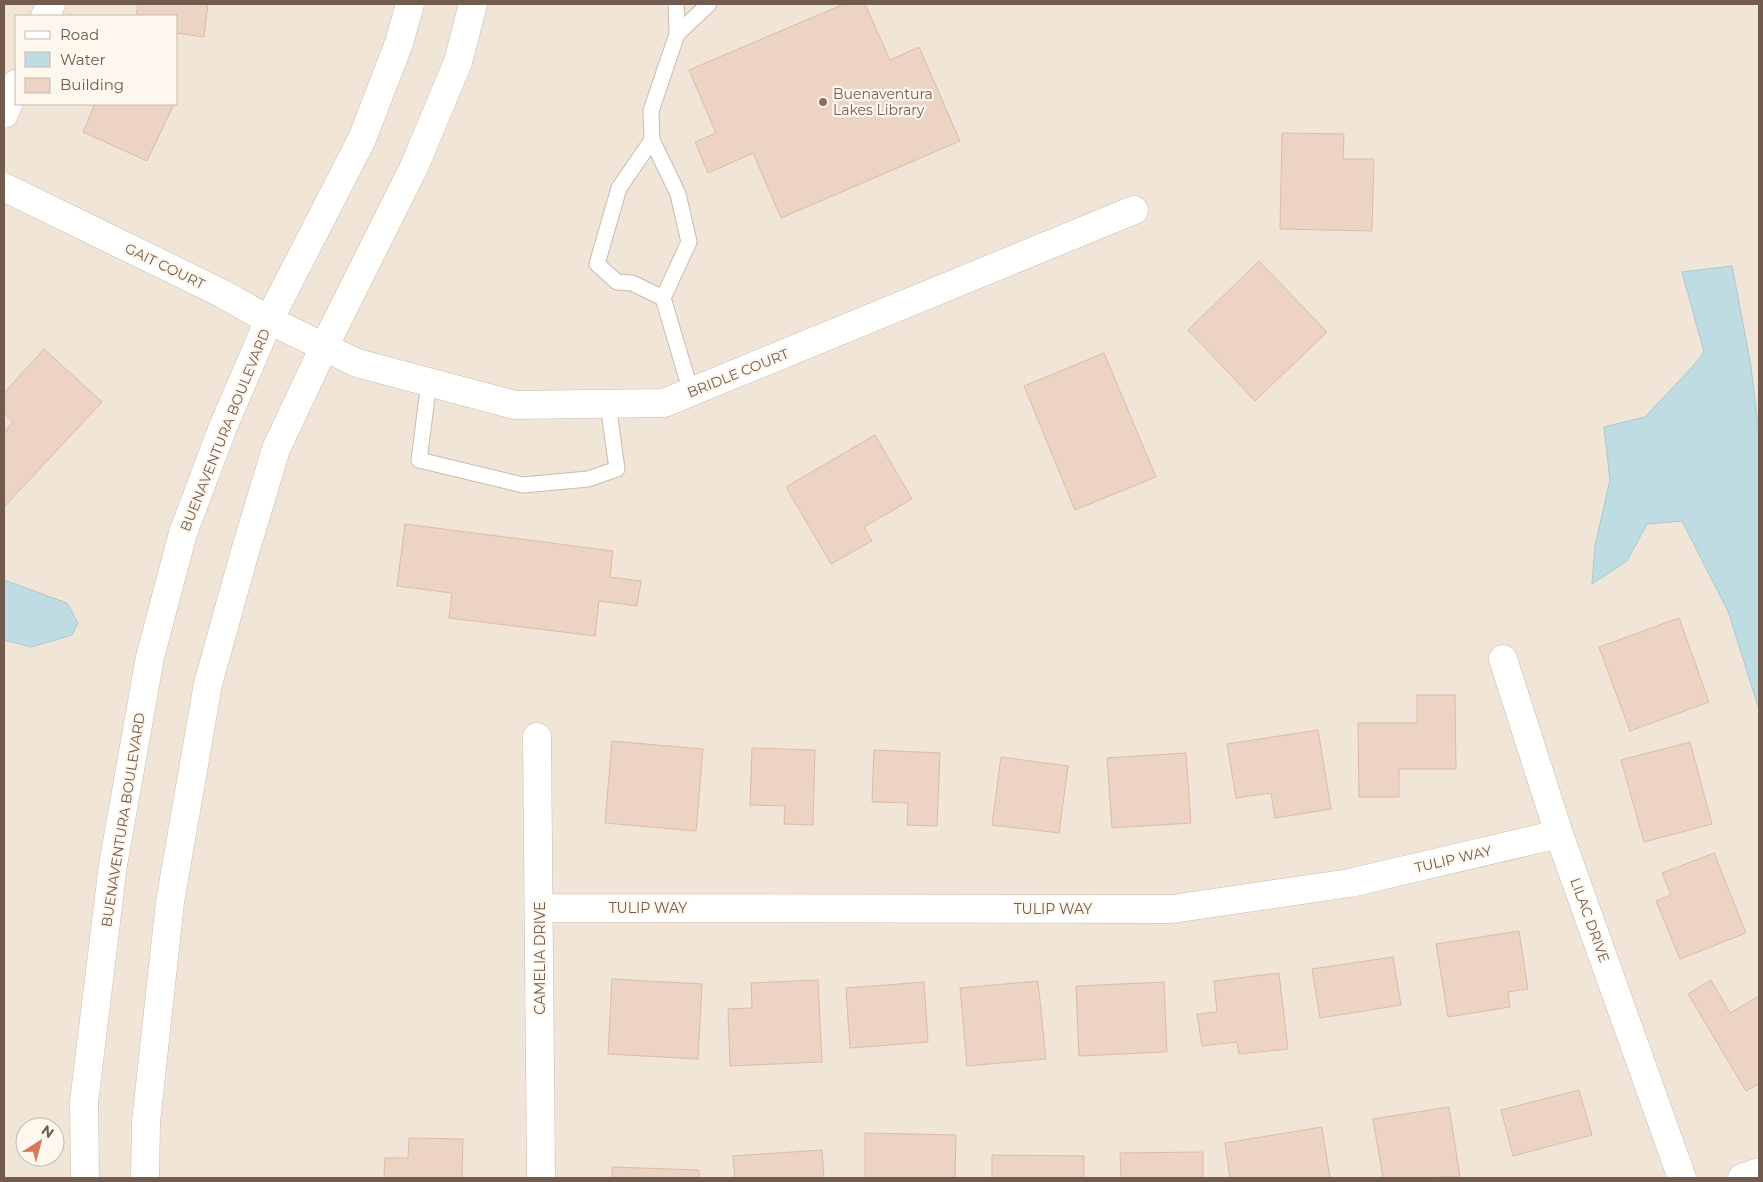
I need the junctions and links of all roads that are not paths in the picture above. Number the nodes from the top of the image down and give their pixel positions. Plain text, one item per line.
1 (410, 4) edge
2 (473, 4) edge
3 (676, 4) edge
4 (709, 4) edge
5 (677, 34) junction
6 (15, 86) edge
7 (4, 114) edge
8 (652, 140) junction
9 (4, 187) edge
10 (1134, 210) dead end
11 (663, 298) junction
12 (269, 320) junction
13 (324, 347) junction
14 (430, 382) junction
15 (691, 392) junction
16 (608, 404) junction
17 (1503, 659) dead end
18 (537, 737) dead end
19 (1559, 834) junction
20 (540, 908) junction
21 (1759, 1172) edge
22 (85, 1178) edge
23 (145, 1178) edge
24 (541, 1178) edge
25 (1682, 1178) edge
26 (1742, 1178) edge

1 - 12 street, BUENAVENTURA BOULEVARD
2 - 13 street
3 - 5 lane
4 - 5 lane
5 - 8 lane
6 - 7 street
8 - 11 lane
8 - 11 lane
9 - 12 street, GAIT COURT
10 - 15 street, BRIDLE COURT
11 - 15 lane
12 - 13 street, GAIT COURT
12 - 22 street, BUENAVENTURA BOULEVARD
13 - 14 street, BRIDLE COURT
13 - 23 street
14 - 16 street, BRIDLE COURT
14 - 16 lane
15 - 16 street, BRIDLE COURT
17 - 19 street, LILAC DRIVE
18 - 20 street, CAMELIA DRIVE
19 - 20 street, TULIP WAY
19 - 25 street, LILAC DRIVE
20 - 24 street, CAMELIA DRIVE
21 - 26 street

